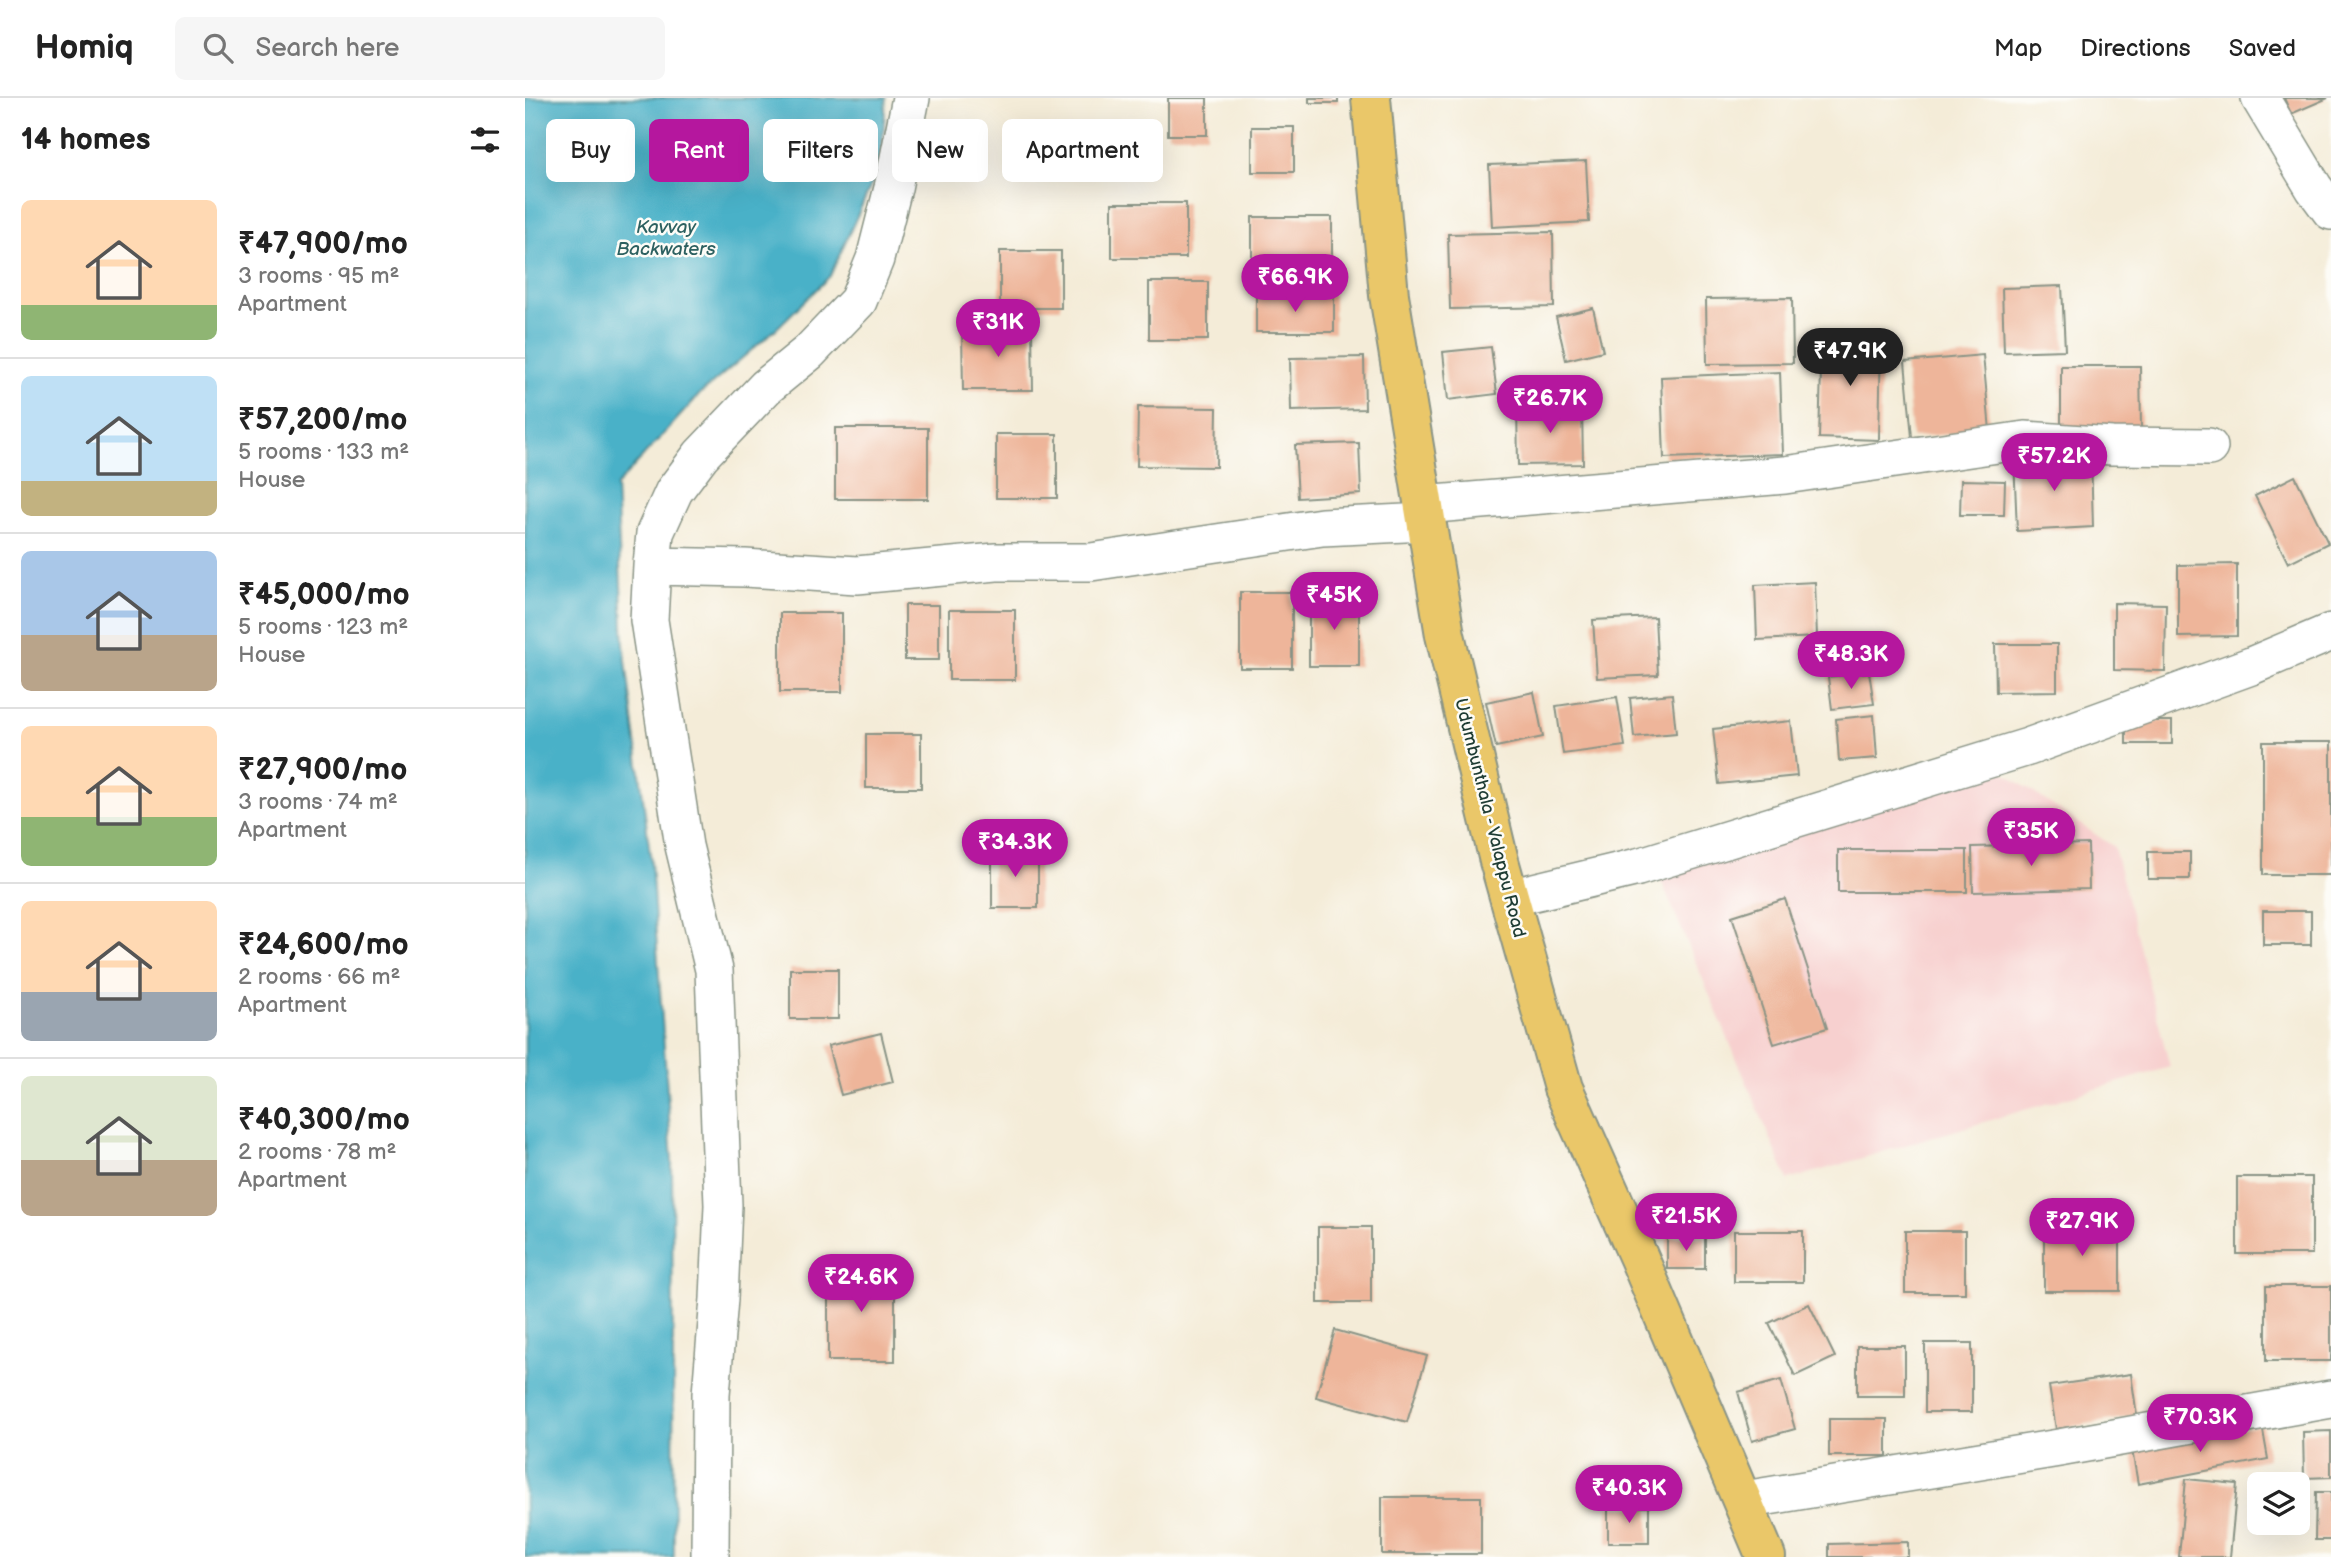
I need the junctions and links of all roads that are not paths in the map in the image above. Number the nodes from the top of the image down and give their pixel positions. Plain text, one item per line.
1 (911, 98) edge
2 (1371, 98) edge
3 (2260, 98) edge
4 (2331, 211) edge
5 (2209, 447) dead end
6 (1425, 514) junction
7 (652, 566) junction
8 (2331, 632) edge
9 (1509, 898) junction
10 (2331, 1399) edge
11 (1744, 1500) junction
12 (710, 1557) edge
13 (1766, 1557) edge

1 - 7 street
2 - 6 main road, Udumbunthala - Valappu Road
3 - 4 street
5 - 6 street
6 - 7 street
6 - 9 main road, Udumbunthala - Valappu Road
7 - 12 street
8 - 9 street
9 - 11 main road, Udumbunthala - Valappu Road
10 - 11 street
11 - 13 main road, Udumbunthala - Valappu Road

